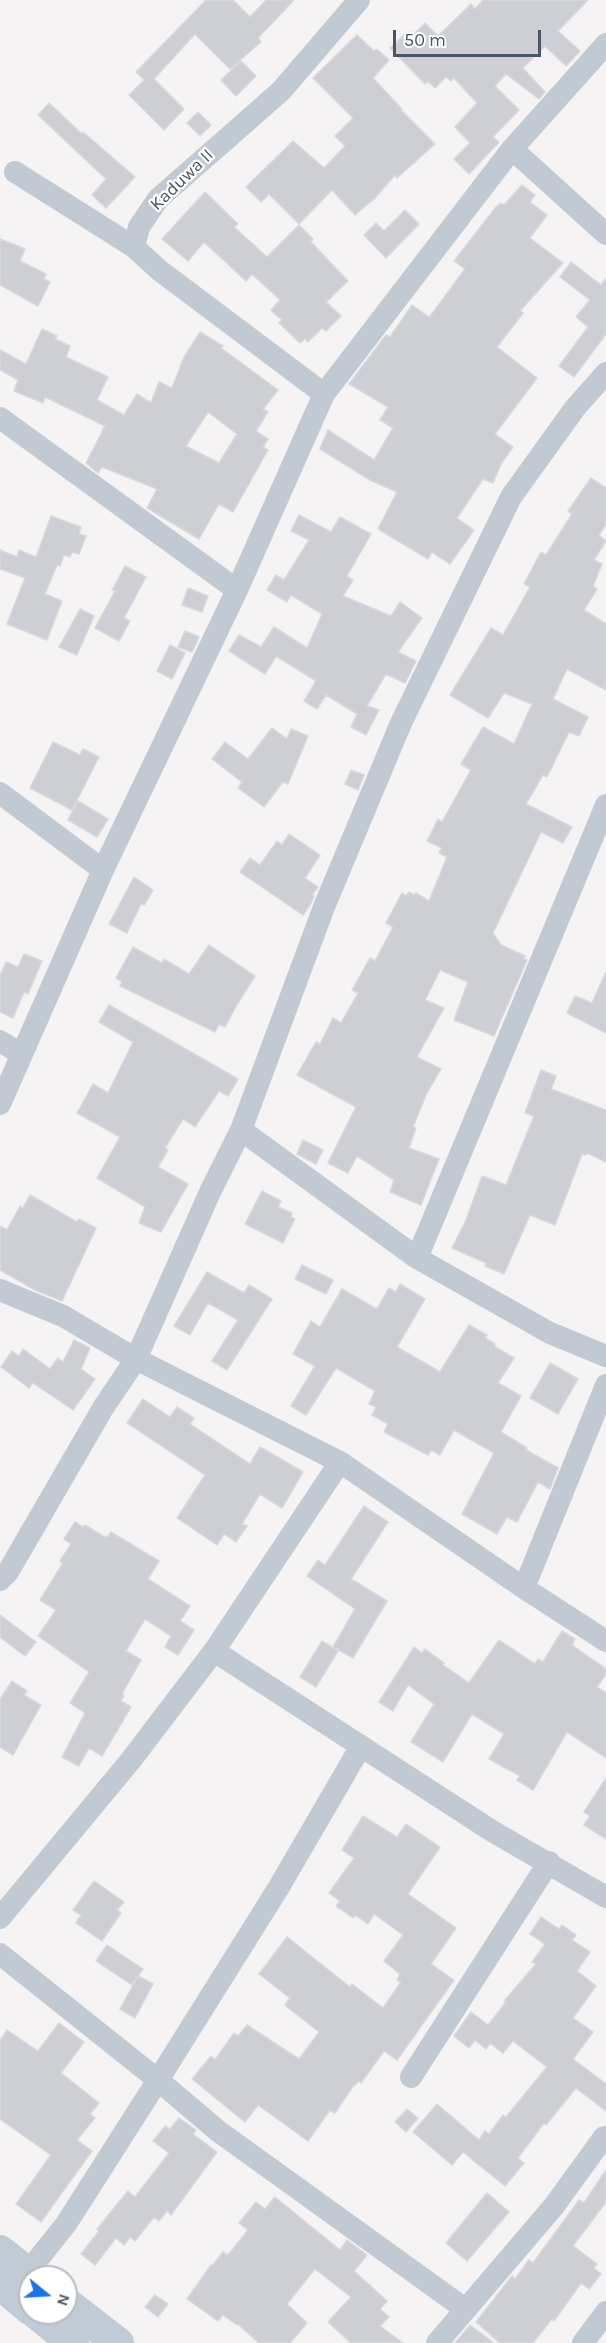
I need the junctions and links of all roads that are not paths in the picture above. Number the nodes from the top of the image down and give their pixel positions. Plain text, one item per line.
1 (359, 0) edge
2 (606, 44) edge
3 (512, 149) junction
4 (15, 172) dead end
5 (606, 234) edge
6 (134, 247) junction
7 (606, 373) edge
8 (324, 394) junction
9 (0, 418) edge
10 (237, 590) junction
11 (0, 793) edge
12 (606, 805) edge
13 (103, 870) junction
14 (0, 1041) edge
15 (21, 1054) junction
16 (0, 1104) edge
17 (241, 1130) junction
18 (417, 1258) junction
19 (0, 1290) edge
20 (606, 1356) edge
21 (136, 1359) junction
22 (606, 1385) edge
23 (340, 1462) junction
24 (0, 1580) edge
25 (524, 1588) junction
26 (606, 1641) edge
27 (214, 1651) junction
28 (362, 1746) junction
29 (549, 1862) junction
30 (606, 1897) edge
31 (0, 1918) edge
32 (0, 1954) edge
33 (411, 2077) dead end
34 (158, 2080) junction
35 (604, 2137) dead end
36 (0, 2251) edge
37 (17, 2289) edge
38 (465, 2309) junction
39 (78, 2312) edge
40 (606, 2312) edge
41 (51, 2325) edge
42 (73, 2343) edge
43 (118, 2343) edge
44 (437, 2343) edge
45 (583, 2343) edge

1 - 6 street, Kaduwa II
2 - 3 street
3 - 5 street
3 - 8 street
4 - 6 street
6 - 8 street
7 - 17 street
8 - 10 street
9 - 10 street
10 - 13 street
11 - 13 street
12 - 18 street
13 - 15 street
14 - 15 street
15 - 16 street
17 - 18 street
17 - 21 street
18 - 20 street
19 - 21 street
21 - 23 street
21 - 24 street
22 - 25 street
23 - 25 street
23 - 27 street
25 - 26 street
27 - 28 street
27 - 31 street
28 - 29 street
28 - 34 street
29 - 30 street
29 - 33 street
32 - 34 street
34 - 37 street
34 - 38 street
35 - 38 street
36 - 37 main road
38 - 44 street
39 - 43 main road
40 - 45 street
41 - 42 main road

